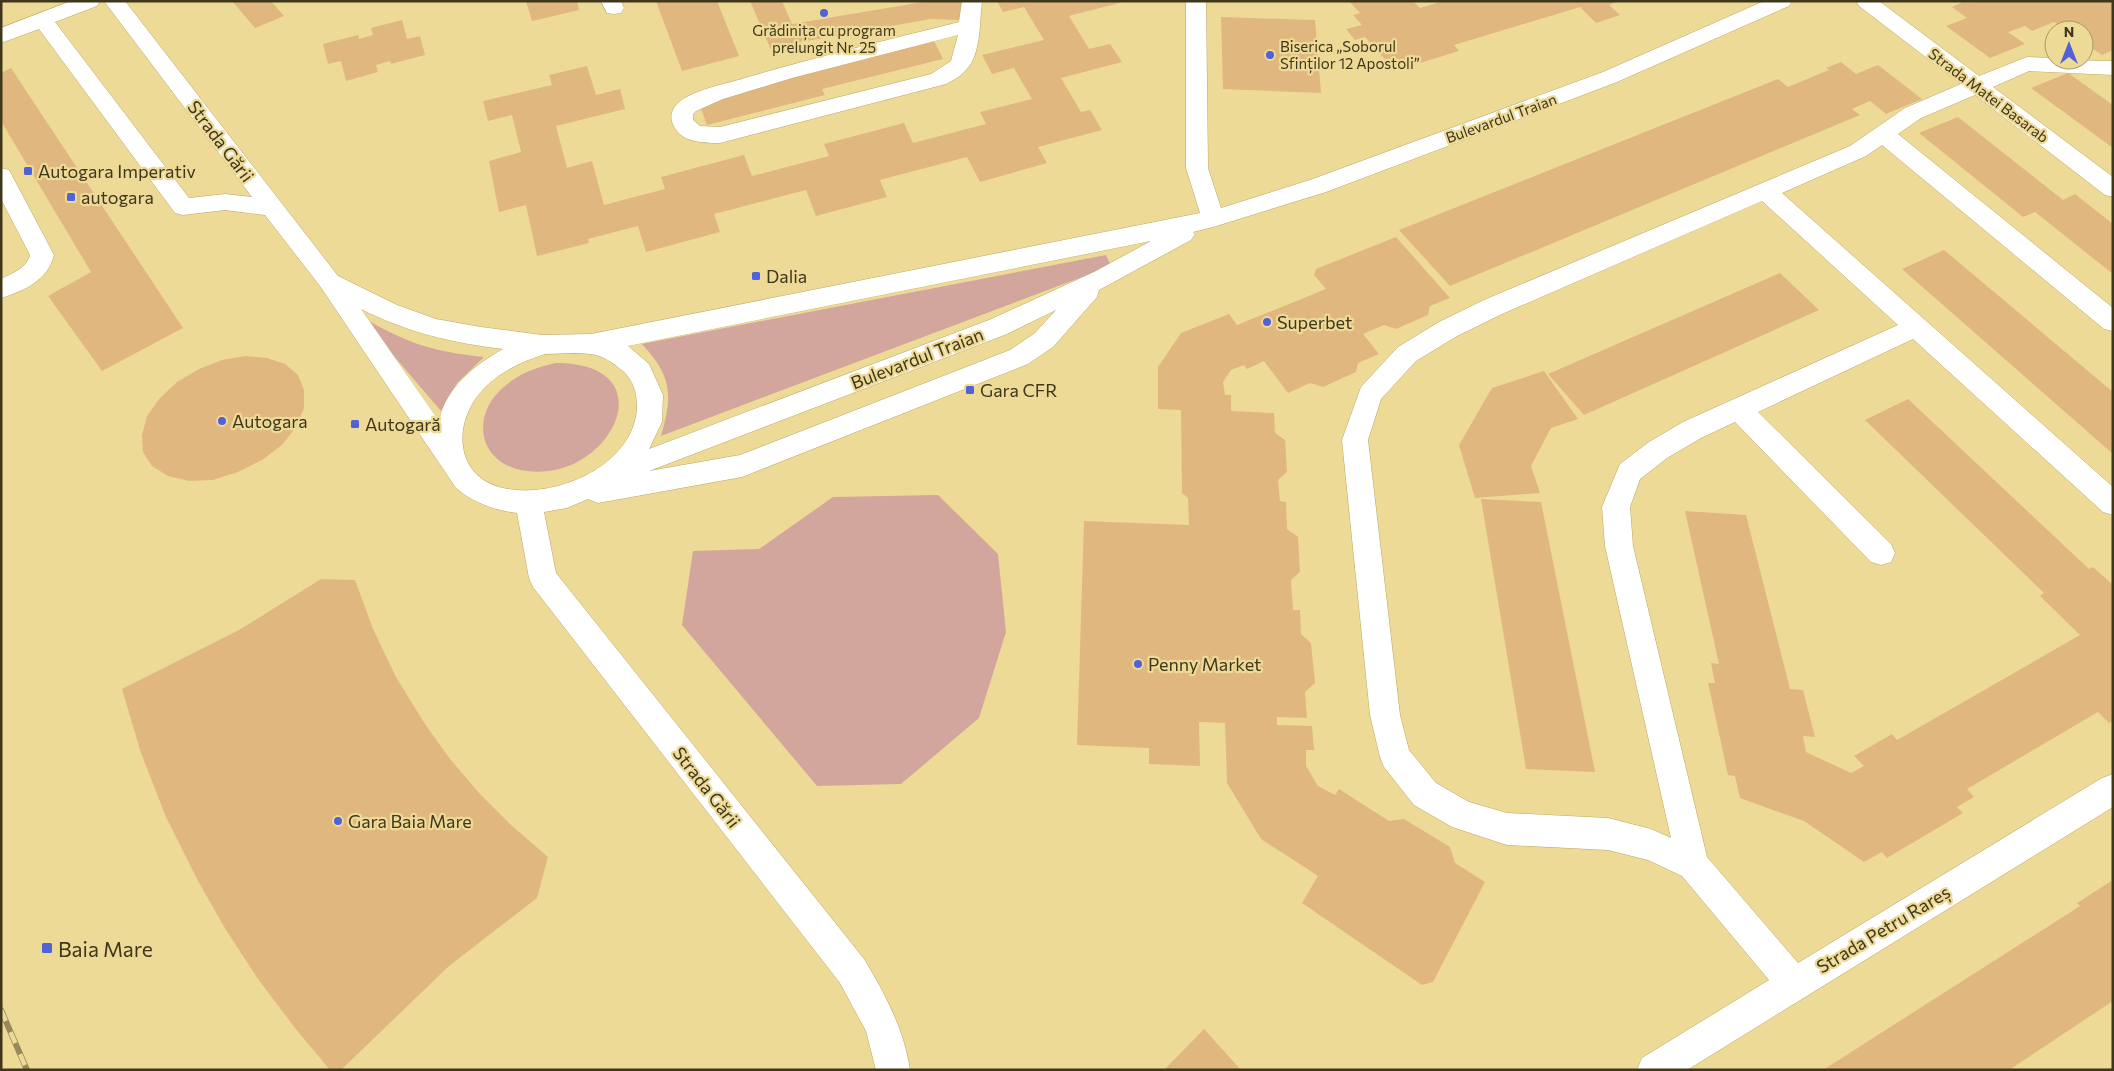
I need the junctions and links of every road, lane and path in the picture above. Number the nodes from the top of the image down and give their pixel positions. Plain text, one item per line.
1 (90, 1) edge
2 (114, 1) edge
3 (972, 1) edge
4 (1196, 1) edge
5 (1782, 1) edge
6 (1866, 1) edge
7 (43, 20) junction
8 (968, 26) junction
9 (1, 36) edge
10 (2103, 67) edge
11 (2113, 81) edge
12 (1977, 86) junction
13 (1883, 134) junction
14 (1, 176) edge
15 (2113, 189) edge
16 (1765, 191) junction
17 (271, 207) junction
18 (1213, 218) junction
19 (1102, 278) junction
20 (328, 280) junction
21 (1, 289) edge
22 (2113, 322) edge
23 (1916, 327) junction
24 (544, 344) junction
25 (591, 344) junction
26 (1738, 409) junction
27 (453, 463) junction
28 (610, 475) junction
29 (568, 497) junction
30 (529, 503) junction
31 (2113, 504) edge
32 (1881, 553) dead end
33 (2113, 789) edge
34 (1693, 865) junction
35 (1794, 984) junction
36 (893, 1070) edge
37 (1654, 1070) edge

1 - 7 street
2 - 17 street, Strada Gării
3 - 8 street
4 - 18 street
5 - 18 street, Bulevardul Traian
6 - 12 street, Strada Matei Basarab
7 - 9 street
7 - 17 street
8 - 8 street
10 - 11 street
10 - 12 street
12 - 13 street
12 - 15 street, Strada Matei Basarab
13 - 16 street
13 - 22 street
14 - 21 street
16 - 23 street
16 - 34 street
17 - 20 street, Strada Gării
18 - 19 street, Bulevardul Traian
18 - 25 street, Bulevardul Traian
19 - 28 street, Bulevardul Traian
19 - 29 street, Strada Gării
20 - 24 street, Strada Gării
20 - 27 street, Strada Gării
23 - 26 street
23 - 31 street
24 - 25 street
24 - 27 street
25 - 28 street
26 - 32 street
26 - 34 street
27 - 30 street, Strada Gării
28 - 29 street
29 - 30 street, Strada Gării
30 - 36 street, Strada Gării
33 - 35 street, Strada Petru Rareș
34 - 35 street
35 - 37 street, Strada Petru Rareș

